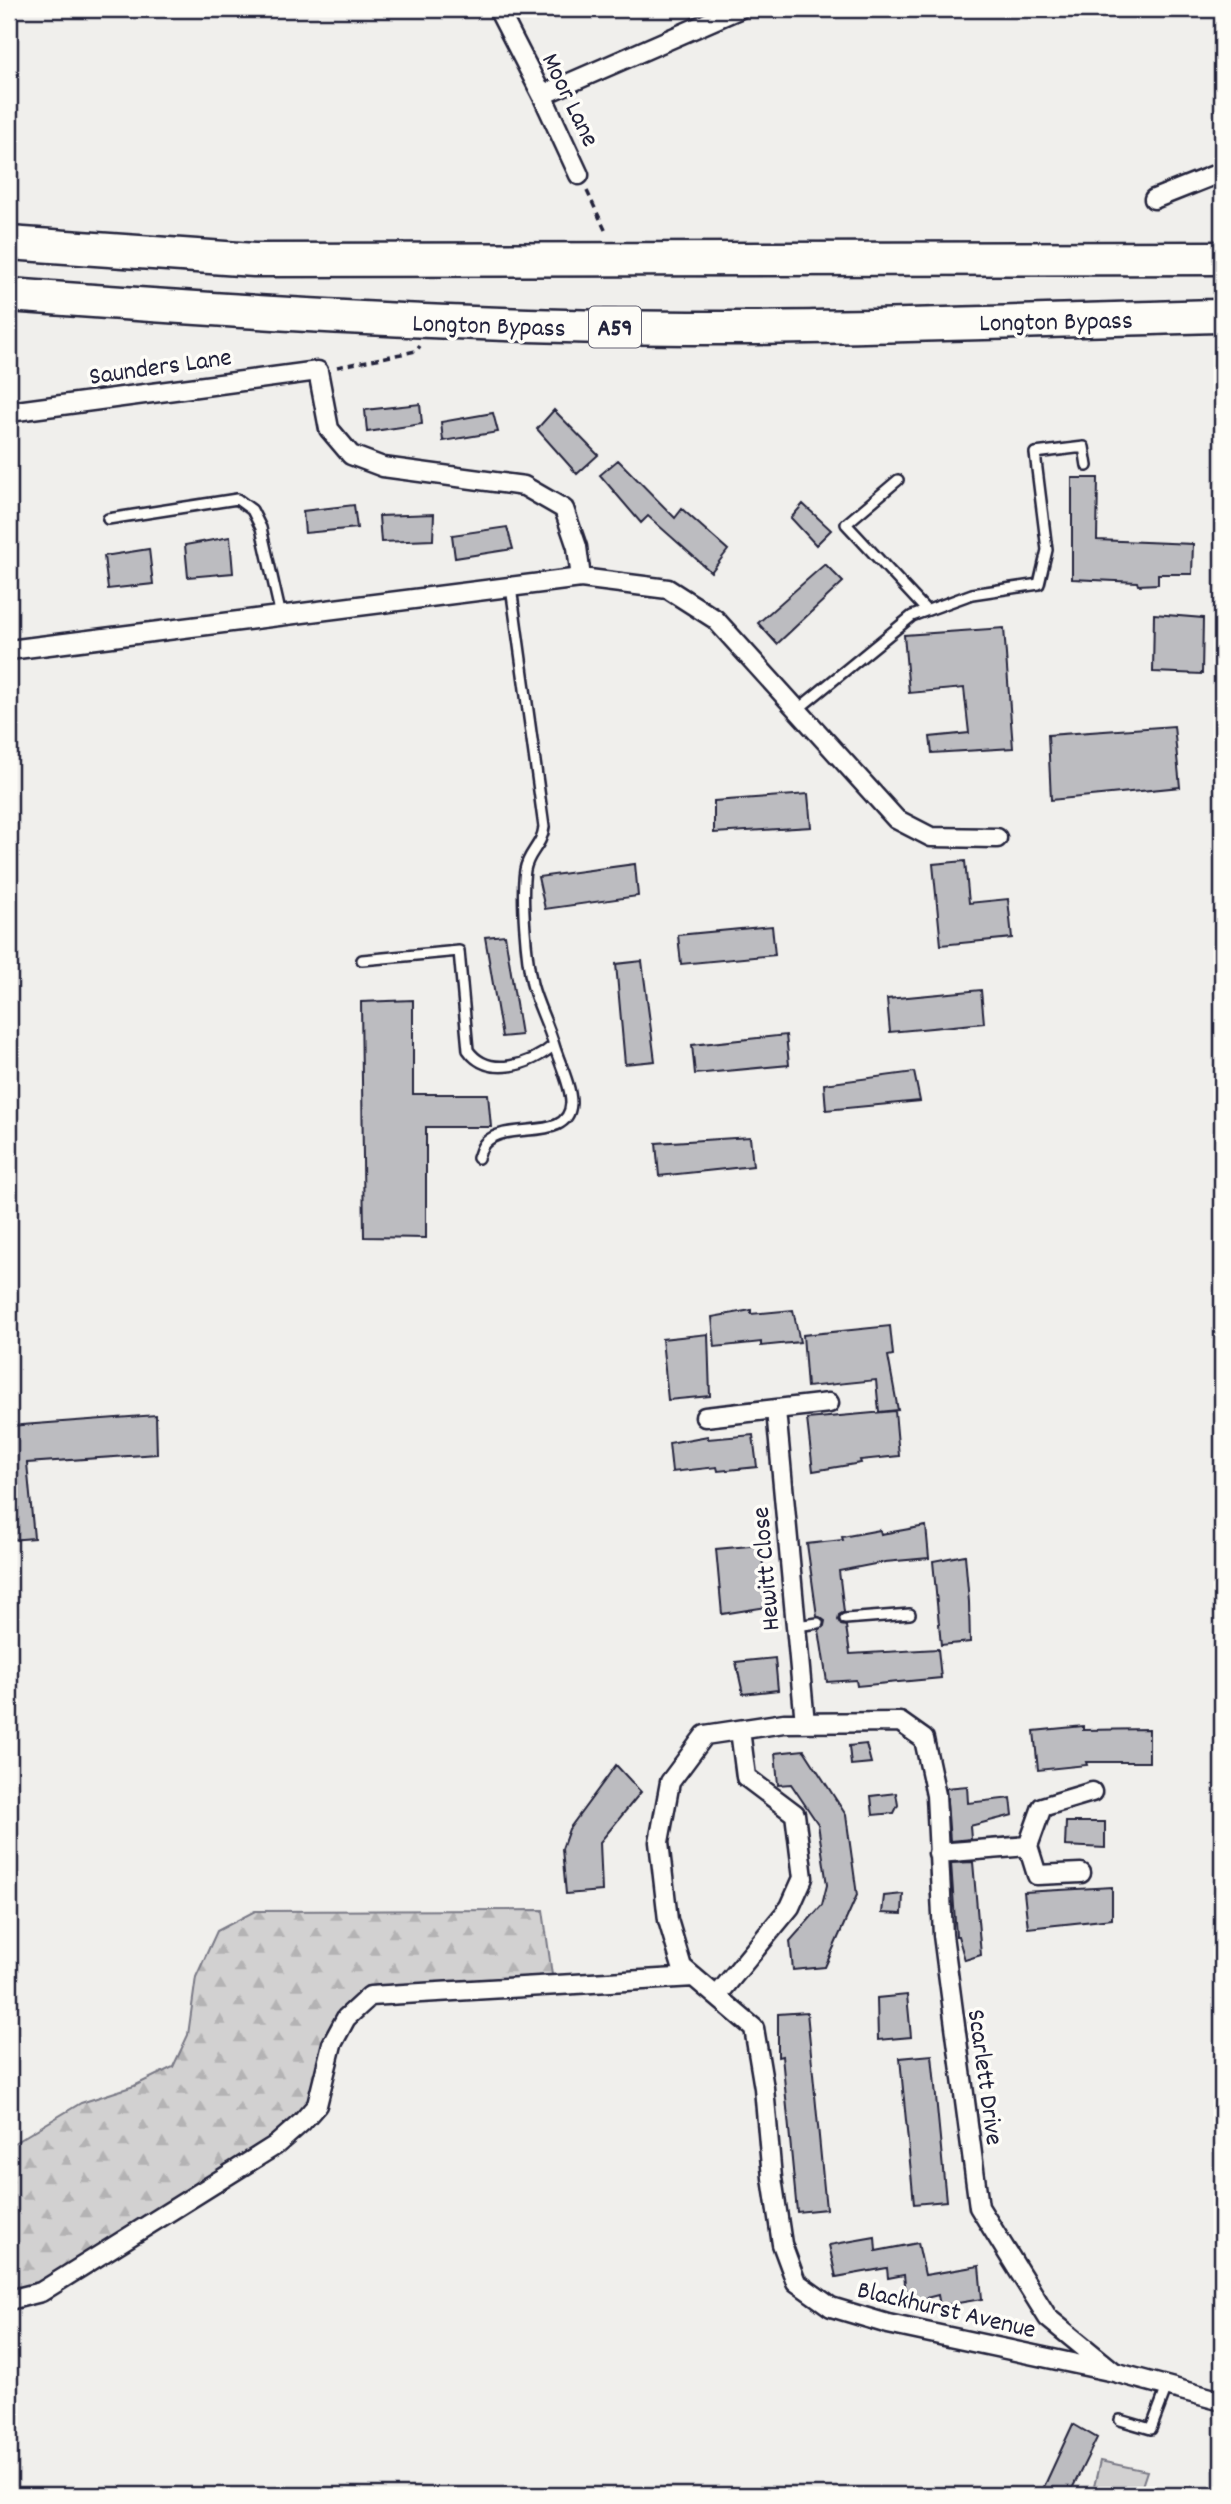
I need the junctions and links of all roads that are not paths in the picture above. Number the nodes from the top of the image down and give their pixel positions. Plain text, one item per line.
1 (498, 9) edge
2 (740, 9) edge
3 (542, 95) junction
4 (1222, 172) edge
5 (579, 175) road end
6 (1154, 199) dead end
7 (9, 243) edge
8 (1222, 258) edge
9 (9, 295) edge
10 (1222, 316) edge
11 (9, 412) edge
12 (1087, 466) dead end
13 (898, 480) dead end
14 (108, 519) dead end
15 (581, 578) junction
16 (511, 587) junction
17 (926, 610) junction
18 (281, 615) junction
19 (9, 650) edge
20 (797, 710) junction
21 (997, 838) dead end
22 (362, 960) dead end
23 (554, 1045) junction
24 (478, 1158) dead end
25 (828, 1403) dead end
26 (776, 1410) junction
27 (705, 1417) dead end
28 (910, 1614) dead end
29 (845, 1619) dead end
30 (818, 1623) dead end
31 (796, 1626) junction
32 (805, 1723) junction
33 (740, 1730) junction
34 (1092, 1792) dead end
35 (1028, 1846) junction
36 (938, 1853) junction
37 (1080, 1873) dead end
38 (694, 1978) junction
39 (717, 1996) junction
40 (9, 2301) edge
41 (1114, 2372) junction
42 (1167, 2387) junction
43 (1222, 2401) edge
44 (1120, 2420) dead end

1 - 3 street, Moor Lane
2 - 3 street
3 - 5 street, Moor Lane
4 - 6 street
7 - 8 highway
9 - 10 highway, Longton Bypass / A59
11 - 15 street, Saunders Lane
12 - 17 lane
13 - 17 lane
14 - 18 lane
15 - 16 street
15 - 20 street
16 - 18 street
16 - 23 lane
17 - 20 lane
18 - 19 street
20 - 21 street
22 - 23 lane
23 - 24 lane
25 - 26 street
26 - 27 street
26 - 31 street, Hewitt Close
28 - 29 lane
30 - 31 lane
31 - 32 street, Hewitt Close
32 - 33 street
32 - 36 street, Scarlett Drive
33 - 38 street
33 - 39 street
34 - 35 street
35 - 36 street
35 - 37 street
36 - 41 street, Scarlett Drive
38 - 39 street
38 - 40 street
39 - 41 street, Blackhurst Avenue
41 - 42 street, Blackhurst Avenue
42 - 43 street, Blackhurst Avenue
42 - 44 lane

